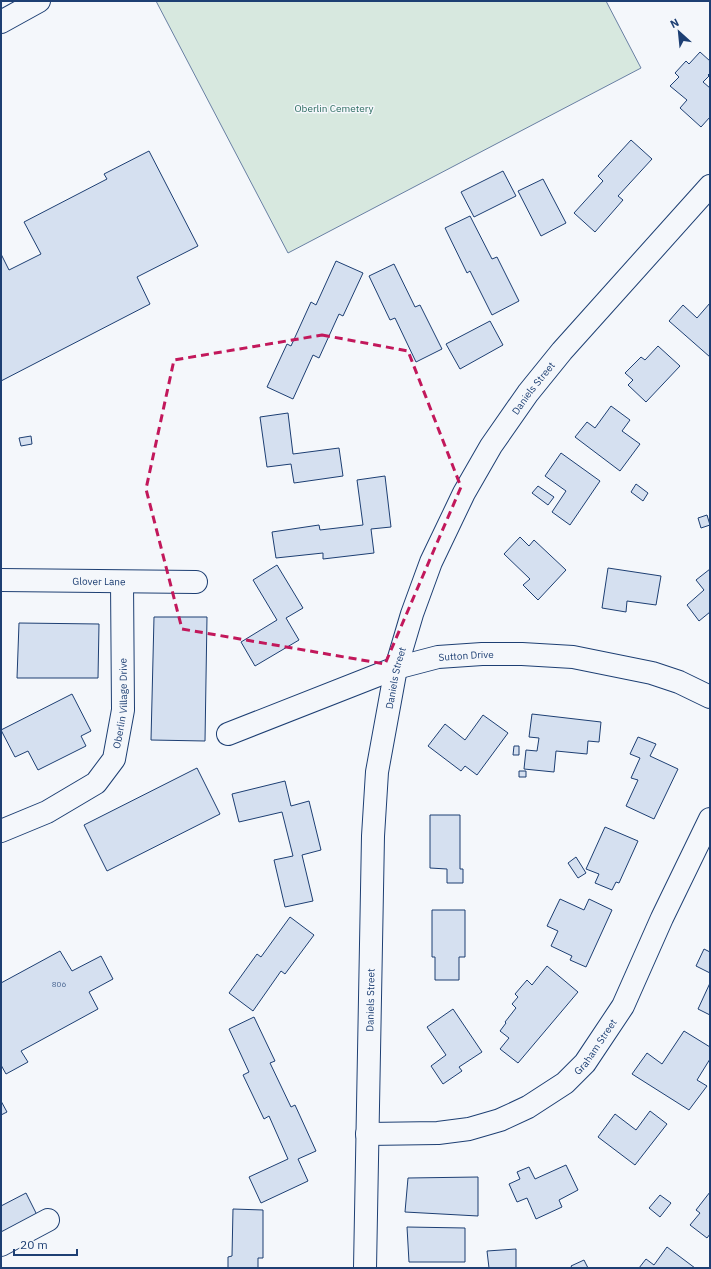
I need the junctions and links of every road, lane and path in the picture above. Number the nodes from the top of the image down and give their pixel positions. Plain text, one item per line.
1 (39, 1) edge
2 (1, 22) edge
3 (710, 186) edge
4 (1, 580) edge
5 (122, 582) junction
6 (196, 582) dead end
7 (396, 668) junction
8 (710, 697) edge
9 (228, 734) dead end
10 (710, 819) edge
11 (1, 831) edge
12 (367, 1134) junction
13 (48, 1220) dead end
14 (1, 1245) edge
15 (365, 1268) edge

1 - 2 street
3 - 7 street, Daniels Street
4 - 5 street, Glover Lane
5 - 6 street, Glover Lane
5 - 11 street, Oberlin Village Drive
7 - 8 street, Sutton Drive
7 - 9 street, Sutton Drive
7 - 12 street, Daniels Street
10 - 12 street, Graham Street
12 - 15 street, Daniels Street
13 - 14 street

